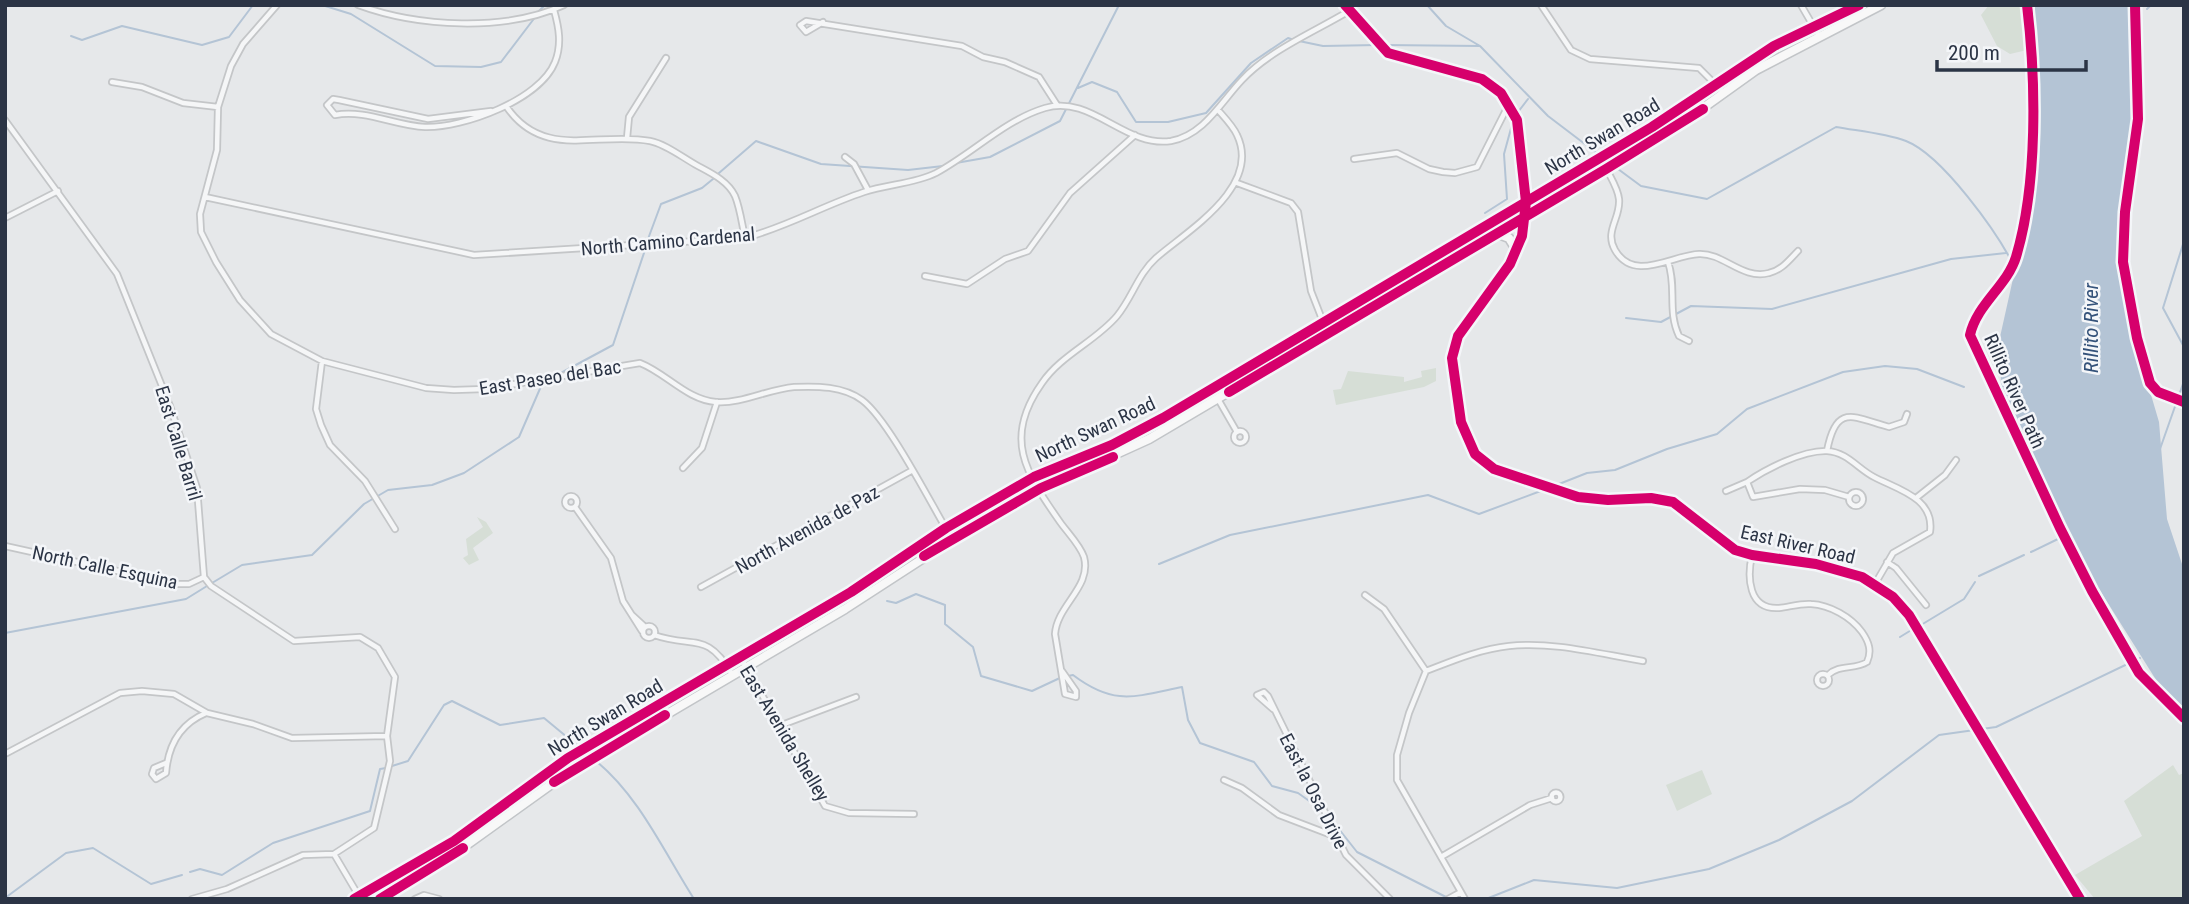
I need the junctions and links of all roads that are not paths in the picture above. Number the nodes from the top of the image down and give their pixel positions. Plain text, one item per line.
1 (277, 5) edge
2 (358, 5) edge
3 (564, 5) edge
4 (1541, 5) edge
5 (1801, 5) edge
6 (1859, 5) edge
7 (1881, 5) edge
8 (1347, 8) edge
9 (554, 10) junction
10 (823, 22) dead end
11 (1814, 27) junction
12 (1819, 37) junction
13 (666, 58) dead end
14 (111, 82) dead end
15 (1718, 84) junction
16 (1725, 93) junction
17 (1510, 104) junction
18 (506, 106) junction
19 (1057, 106) junction
20 (218, 107) junction
21 (1217, 110) junction
22 (491, 111) junction
23 (5, 120) edge
24 (1135, 135) junction
25 (627, 138) junction
26 (845, 157) dead end
27 (1354, 159) dead end
28 (1606, 169) junction
29 (1237, 183) junction
30 (868, 190) junction
31 (58, 191) junction
32 (205, 197) junction
33 (1526, 202) junction
34 (1524, 217) junction
35 (5, 218) edge
36 (1496, 233) junction
37 (746, 237) junction
38 (1517, 251) junction
39 (1798, 251) dead end
40 (1668, 262) junction
41 (925, 276) dead end
42 (1321, 321) junction
43 (1328, 333) junction
44 (1689, 341) dead end
45 (321, 361) junction
46 (1217, 398) junction
47 (717, 402) junction
48 (1907, 414) dead end
49 (1237, 432) dead end
50 (1826, 451) junction
51 (1956, 460) dead end
52 (683, 468) dead end
53 (911, 471) junction
54 (1034, 477) junction
55 (1747, 482) junction
56 (1041, 488) junction
57 (1726, 491) dead end
58 (1849, 497) dead end
59 (1916, 498) junction
60 (575, 507) dead end
61 (395, 528) dead end
62 (946, 528) junction
63 (953, 539) junction
64 (5, 547) edge
65 (1752, 555) junction
66 (1887, 562) junction
67 (204, 577) junction
68 (1875, 583) junction
69 (701, 587) dead end
70 (1365, 595) dead end
71 (1926, 604) dead end
72 (643, 629) junction
73 (654, 635) junction
74 (741, 658) junction
75 (1643, 661) dead end
76 (727, 666) junction
77 (746, 667) junction
78 (1062, 671) junction
79 (1426, 671) junction
80 (733, 675) junction
81 (1828, 676) dead end
82 (856, 697) dead end
83 (1273, 709) dead end
84 (207, 713) junction
85 (779, 726) junction
86 (387, 736) junction
87 (5, 754) edge
88 (166, 763) dead end
89 (1224, 780) dead end
90 (1552, 798) dead end
91 (914, 814) dead end
92 (1335, 836) junction
93 (334, 854) junction
94 (1441, 857) junction
95 (1461, 892) junction
96 (358, 898) edge
97 (192, 899) edge
98 (380, 899) edge
99 (415, 899) edge
100 (439, 899) edge
101 (1390, 899) edge
102 (1448, 899) edge
103 (1465, 899) edge
104 (2080, 899) edge

1 - 20 street, East Paseo del Bac
2 - 9 street
3 - 9 street
4 - 15 street
5 - 11 street
6 - 11 main road, North Swan Road
7 - 12 main road, North Swan Road
8 - 17 street
8 - 21 street
9 - 18 street
10 - 19 street
11 - 12 street
11 - 15 main road, North Swan Road
12 - 16 main road, North Swan Road
13 - 25 street
14 - 20 street
15 - 16 street
15 - 33 main road, North Swan Road
16 - 28 main road, North Swan Road
17 - 27 street
17 - 33 street, East River Road
18 - 22 street
18 - 25 street
19 - 24 street
19 - 30 street, North Camino Cardenal
20 - 32 street, East Paseo del Bac
21 - 24 street
21 - 29 street
22 - 22 street
23 - 31 street, East Calle Barril
24 - 41 street
25 - 37 street
26 - 30 street
28 - 34 main road, North Swan Road
28 - 40 street
29 - 42 street
29 - 54 street
30 - 37 street, North Camino Cardenal
31 - 35 street
31 - 67 street, East Calle Barril
32 - 37 street, North Camino Cardenal
32 - 45 street, East Paseo del Bac
33 - 34 street, East River Road
33 - 42 main road, North Swan Road
34 - 36 main road, North Swan Road
34 - 38 street, East River Road
36 - 38 main road
36 - 43 main road, North Swan Road
38 - 65 street, East River Road
39 - 40 street
40 - 44 street
42 - 43 street
42 - 54 main road, North Swan Road
43 - 46 main road, North Swan Road
45 - 47 street, East Paseo del Bac
45 - 61 street
46 - 49 street
46 - 56 main road, North Swan Road
47 - 52 street
47 - 53 street
48 - 50 street
50 - 55 street
50 - 59 street
51 - 59 street
53 - 62 street
53 - 69 street, North Avenida de Paz
54 - 56 street
54 - 62 main road, North Swan Road
55 - 57 street
55 - 58 street
56 - 63 main road, North Swan Road
56 - 78 street
59 - 66 street
60 - 72 street
62 - 63 street
62 - 74 main road, North Swan Road
63 - 77 main road, North Swan Road
64 - 67 street, North Calle Esquina
65 - 68 street, East River Road
65 - 81 street
66 - 68 street
66 - 71 street
67 - 86 street
68 - 104 street, East River Road
70 - 79 street
72 - 73 street
72 - 73 street
73 - 76 street
74 - 76 main road, North Swan Road
74 - 77 street, East Avenida Shelley
75 - 79 street
76 - 80 street
76 - 96 main road, North Swan Road
77 - 80 main road, North Swan Road
77 - 85 street, East Avenida Shelley
78 - 78 street
79 - 94 street
80 - 98 main road, North Swan Road
82 - 85 street
83 - 92 street, East la Osa Drive
84 - 86 street
84 - 87 street
84 - 88 street
85 - 91 street, East Avenida Shelley
86 - 93 street
89 - 92 street
90 - 94 street
92 - 101 street, East la Osa Drive
93 - 96 street
93 - 97 street
94 - 95 street
95 - 102 street
95 - 103 street
99 - 100 street

